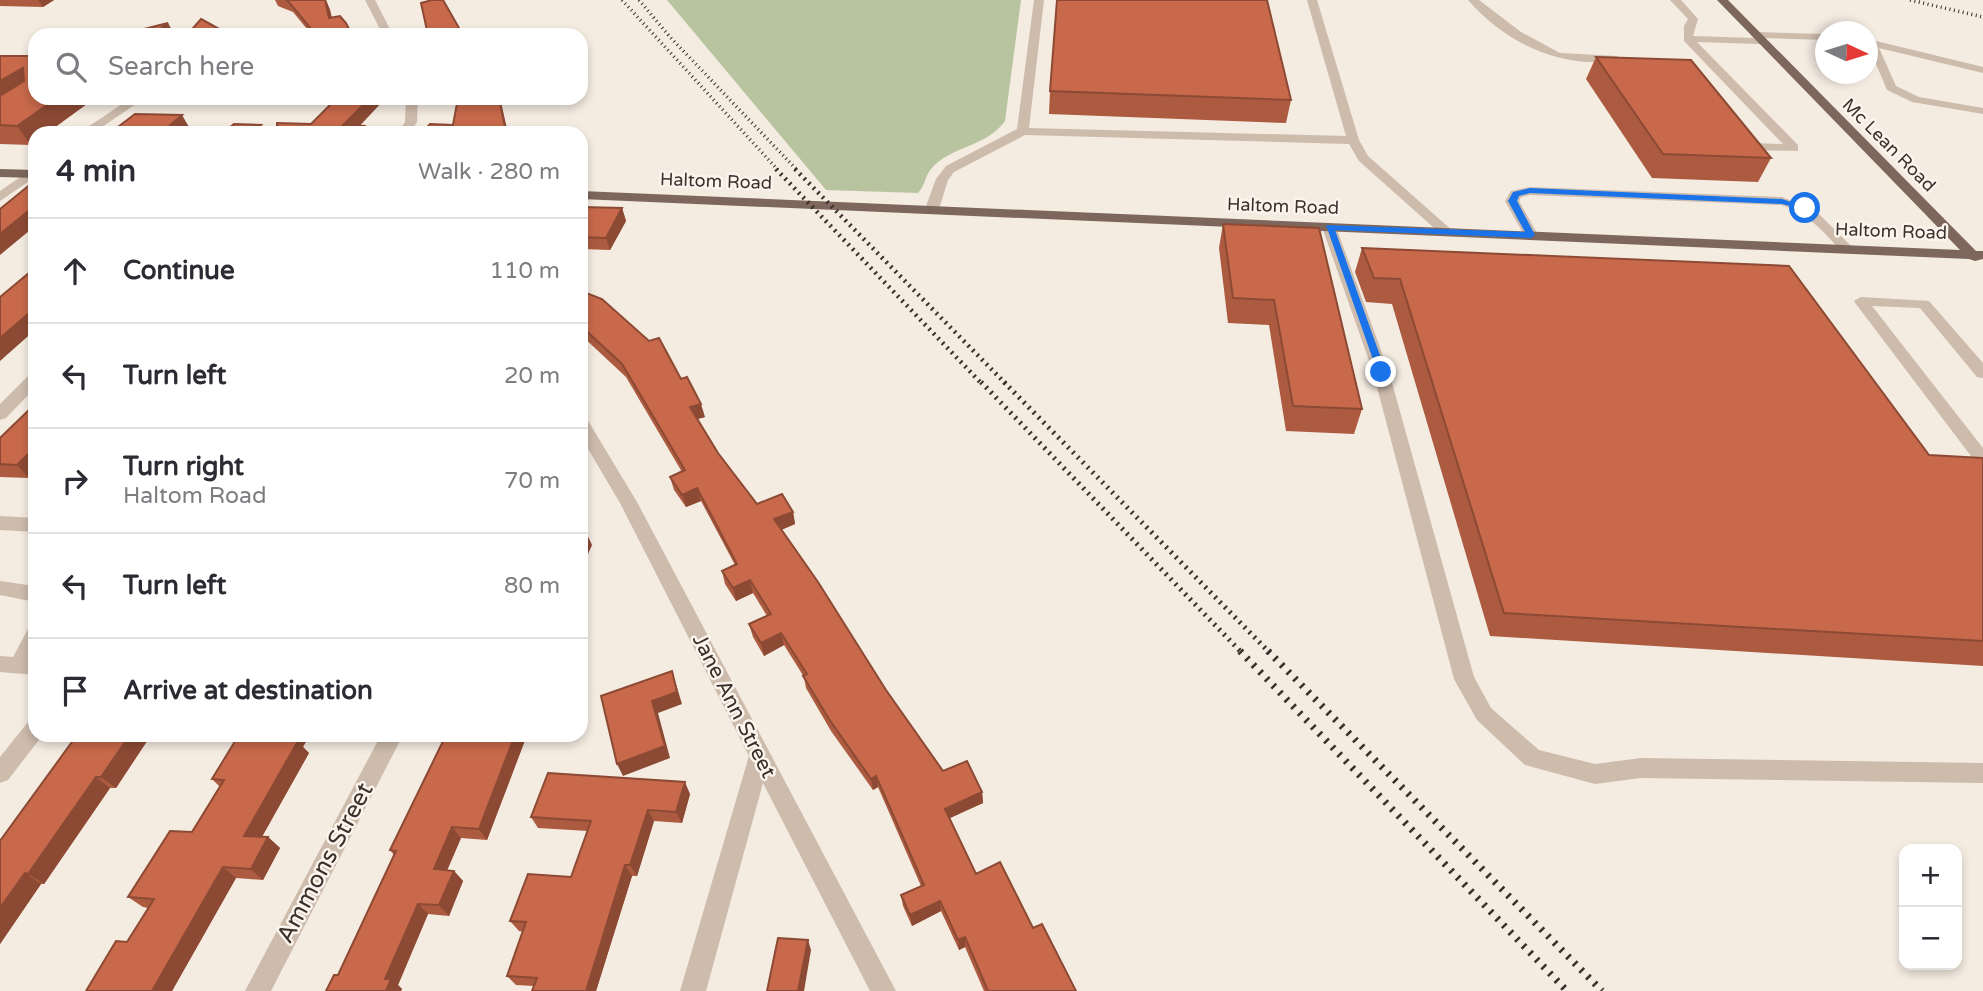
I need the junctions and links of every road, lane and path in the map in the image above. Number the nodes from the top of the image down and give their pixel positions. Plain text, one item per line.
1 (370, 0) edge
2 (1038, 0) edge
3 (1312, 0) edge
4 (1473, 0) edge
5 (1675, 0) edge
6 (1722, 0) edge
7 (384, 28) edge
8 (1815, 37) edge
9 (1758, 38) junction
10 (1688, 39) junction
11 (1878, 45) edge
12 (1631, 60) edge
13 (1878, 60) edge
14 (1983, 70) edge
15 (128, 105) edge
16 (412, 105) edge
17 (1983, 111) edge
18 (96, 126) edge
19 (408, 126) edge
20 (1732, 128) edge
21 (1023, 131) junction
22 (1353, 140) junction
23 (0, 173) edge
24 (28, 173) edge
25 (28, 177) edge
26 (588, 195) edge
27 (0, 197) edge
28 (932, 209) junction
29 (1329, 227) junction
30 (1447, 232) junction
31 (1531, 235) junction
32 (1846, 248) junction
33 (1980, 258) edge
34 (1983, 373) edge
35 (28, 386) edge
36 (0, 414) edge
37 (588, 435) edge
38 (1983, 460) edge
39 (0, 523) edge
40 (28, 525) edge
41 (0, 588) edge
42 (28, 593) edge
43 (28, 648) edge
44 (18, 666) edge
45 (28, 738) edge
46 (388, 742) edge
47 (760, 756) junction
48 (0, 773) edge
49 (1983, 773) edge
50 (258, 991) edge
51 (693, 991) edge
52 (883, 991) edge

1 - 7 street
2 - 21 street
3 - 22 street
4 - 12 street
5 - 10 street
6 - 9 main road, Mc Lean Road
8 - 9 street
9 - 10 street
9 - 33 main road, Mc Lean Road
10 - 20 street
11 - 14 street
13 - 17 street
15 - 18 street
16 - 19 street
21 - 22 street
21 - 28 street
22 - 30 street
23 - 24 main road
25 - 27 street
26 - 28 main road, Haltom Road
28 - 29 main road, Haltom Road
29 - 30 main road, Haltom Road
29 - 49 street
30 - 31 main road, Haltom Road
31 - 32 main road, Haltom Road
31 - 32 street
32 - 33 main road, Haltom Road
34 - 38 street
35 - 36 street
37 - 47 street, Jane Ann Street
39 - 40 street
41 - 42 street
43 - 44 street
45 - 48 street
46 - 50 street, Ammons Street
47 - 51 street
47 - 52 street, Jane Ann Street

